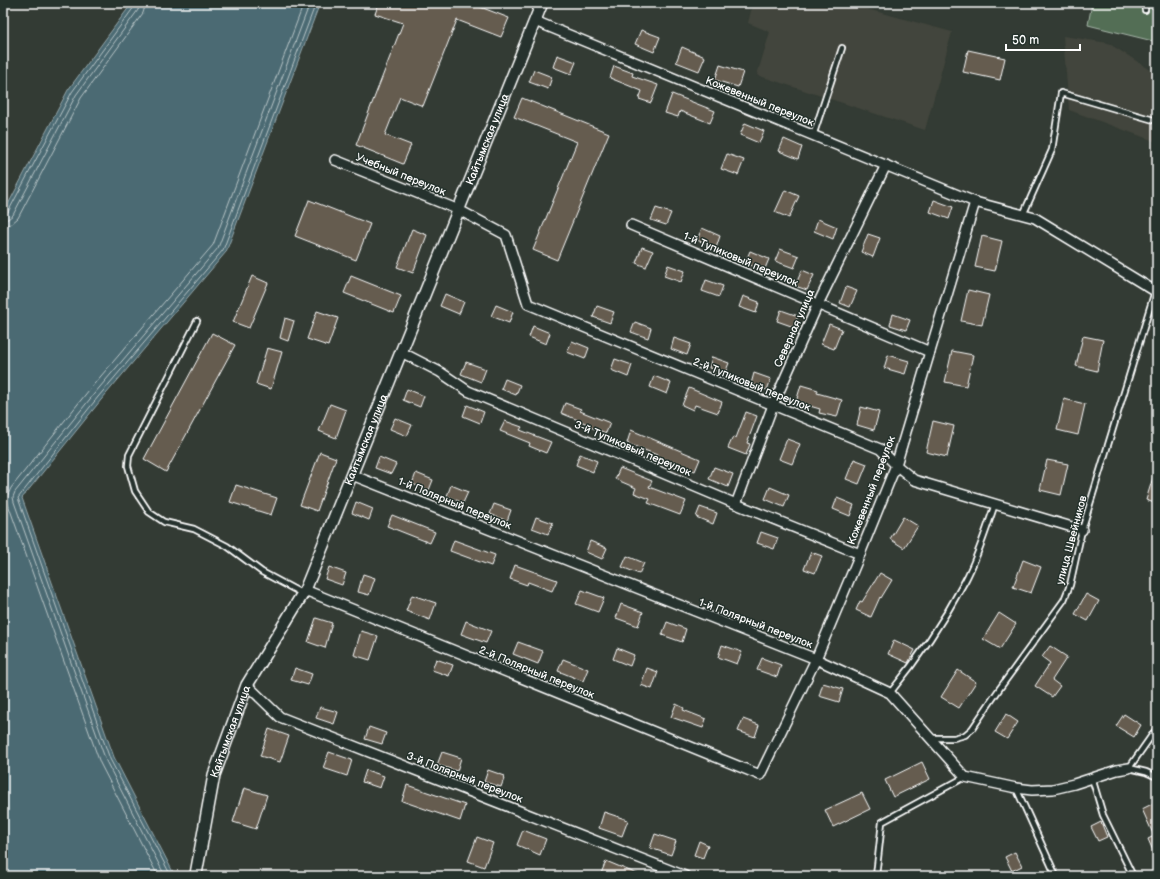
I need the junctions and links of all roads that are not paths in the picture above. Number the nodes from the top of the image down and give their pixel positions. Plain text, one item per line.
1 (542, 3) edge
2 (1146, 3) edge
3 (1145, 10) dead end
4 (535, 21) junction
5 (842, 48) dead end
6 (1157, 121) edge
7 (813, 136) junction
8 (335, 160) dead end
9 (886, 165) junction
10 (975, 202) junction
11 (458, 210) junction
12 (1023, 215) junction
13 (631, 225) dead end
14 (1156, 291) edge
15 (818, 304) junction
16 (197, 321) dead end
17 (401, 352) junction
18 (930, 352) junction
19 (773, 406) junction
20 (896, 465) junction
21 (352, 475) junction
22 (736, 504) junction
23 (995, 504) junction
24 (1082, 530) junction
25 (860, 554) junction
26 (304, 592) junction
27 (816, 659) junction
28 (247, 685) junction
29 (890, 693) junction
30 (1157, 728) edge
31 (931, 738) junction
32 (1129, 768) junction
33 (760, 776) joint
34 (965, 777) junction
35 (1157, 777) edge
36 (1092, 778) junction
37 (1016, 788) junction
38 (877, 865) junction
39 (197, 875) edge
40 (685, 876) edge
41 (876, 876) edge
42 (880, 876) edge
43 (1056, 876) edge
44 (1133, 876) edge

1 - 4 street, Кайтымская улица
2 - 3 lane
4 - 7 street, Кожевенный переулок
4 - 11 street, Кайтымская улица
5 - 7 lane
6 - 12 lane
7 - 9 street, Кожевенный переулок
8 - 11 street, Учебный переулок
9 - 10 street, Кожевенный переулок
9 - 15 street, Северная улица
10 - 12 street, Кожевенный переулок
10 - 18 street, Кожевенный переулок
11 - 17 street, Кайтымская улица
11 - 19 street, 2-й Тупиковый переулок
12 - 14 street, Кожевенный переулок
13 - 15 street, 1-й Тупиковый переулок
14 - 24 lane, улица Швейников
15 - 18 street, 1-й Тупиковый переулок
15 - 19 street, Северная улица
16 - 26 lane
17 - 21 street, Кайтымская улица
17 - 22 street, 3-й Тупиковый переулок
18 - 20 street, Кожевенный переулок
19 - 20 street, 2-й Тупиковый переулок
19 - 22 street, Северная улица
20 - 23 street, 2-й Тупиковый переулок
20 - 25 street, Кожевенный переулок
21 - 26 street, Кайтымская улица
21 - 27 street, 1-й Полярный переулок
22 - 25 street, 3-й Тупиковый переулок
23 - 24 street, 2-й Тупиковый переулок
23 - 29 lane
24 - 31 lane, улица Швейников
25 - 27 street, Кожевенный переулок
26 - 28 street, Кайтымская улица
26 - 33 street, 2-й Полярный переулок
27 - 29 street, 1-й Полярный переулок
27 - 33 street, Кожевенный переулок
28 - 39 street, Кайтымская улица
28 - 40 street, 3-й Полярный переулок
29 - 31 street, 1-й Полярный переулок
30 - 32 lane
31 - 34 street, 1-й Полярный переулок
32 - 35 lane
32 - 36 street
34 - 37 street
34 - 38 lane
36 - 37 street
36 - 44 lane
37 - 43 lane
38 - 41 lane
38 - 42 lane

